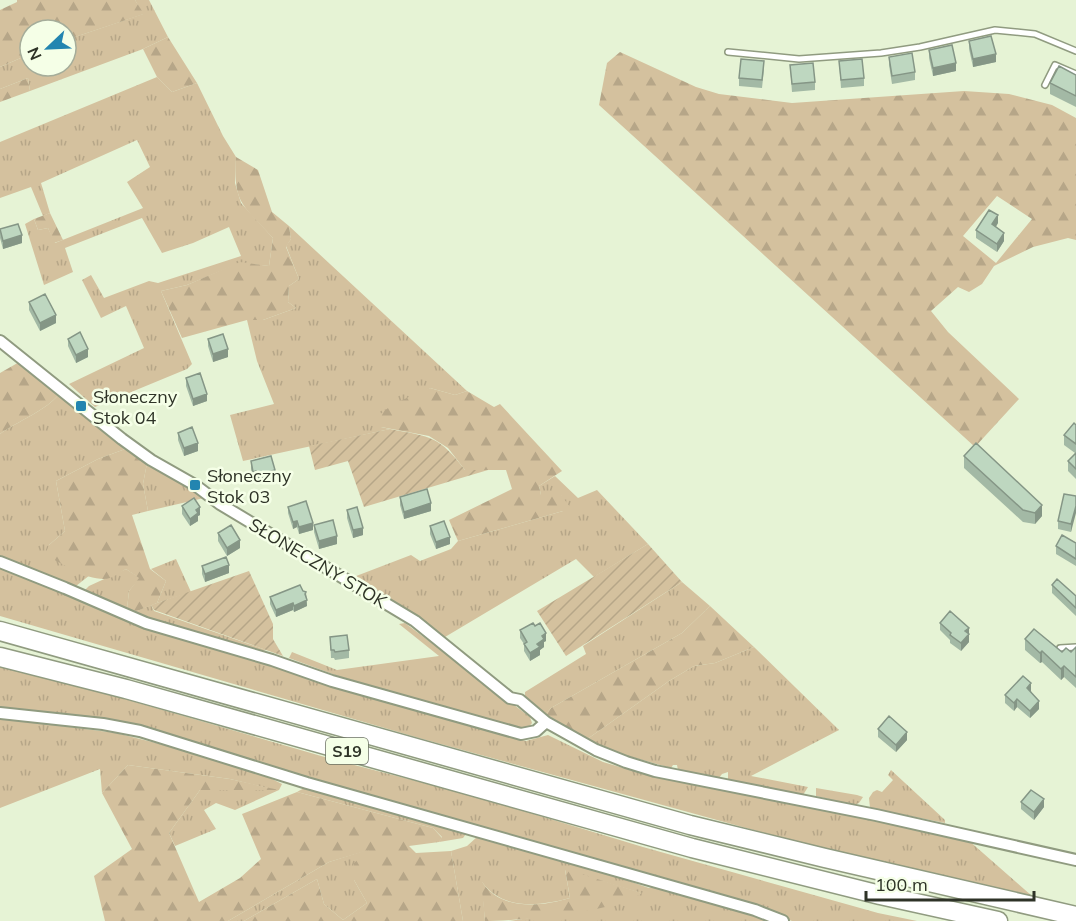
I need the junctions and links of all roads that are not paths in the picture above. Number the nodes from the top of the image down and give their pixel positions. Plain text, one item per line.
1 (1076, 51) edge
2 (728, 52) dead end
3 (1076, 74) edge
4 (1045, 85) dead end
5 (0, 341) edge
6 (0, 562) edge
7 (0, 632) edge
8 (1076, 647) edge
9 (1060, 648) edge
10 (0, 657) edge
11 (0, 713) edge
12 (546, 722) junction
13 (1076, 860) edge
14 (1076, 916) edge
15 (783, 921) edge
16 (998, 921) edge

1 - 2 lane
3 - 4 lane
5 - 12 street, SŁONECZNY STOK
6 - 12 street
7 - 14 highway, S19
8 - 9 lane
10 - 16 highway, S19
11 - 15 street
12 - 13 street, SŁONECZNY STOK

